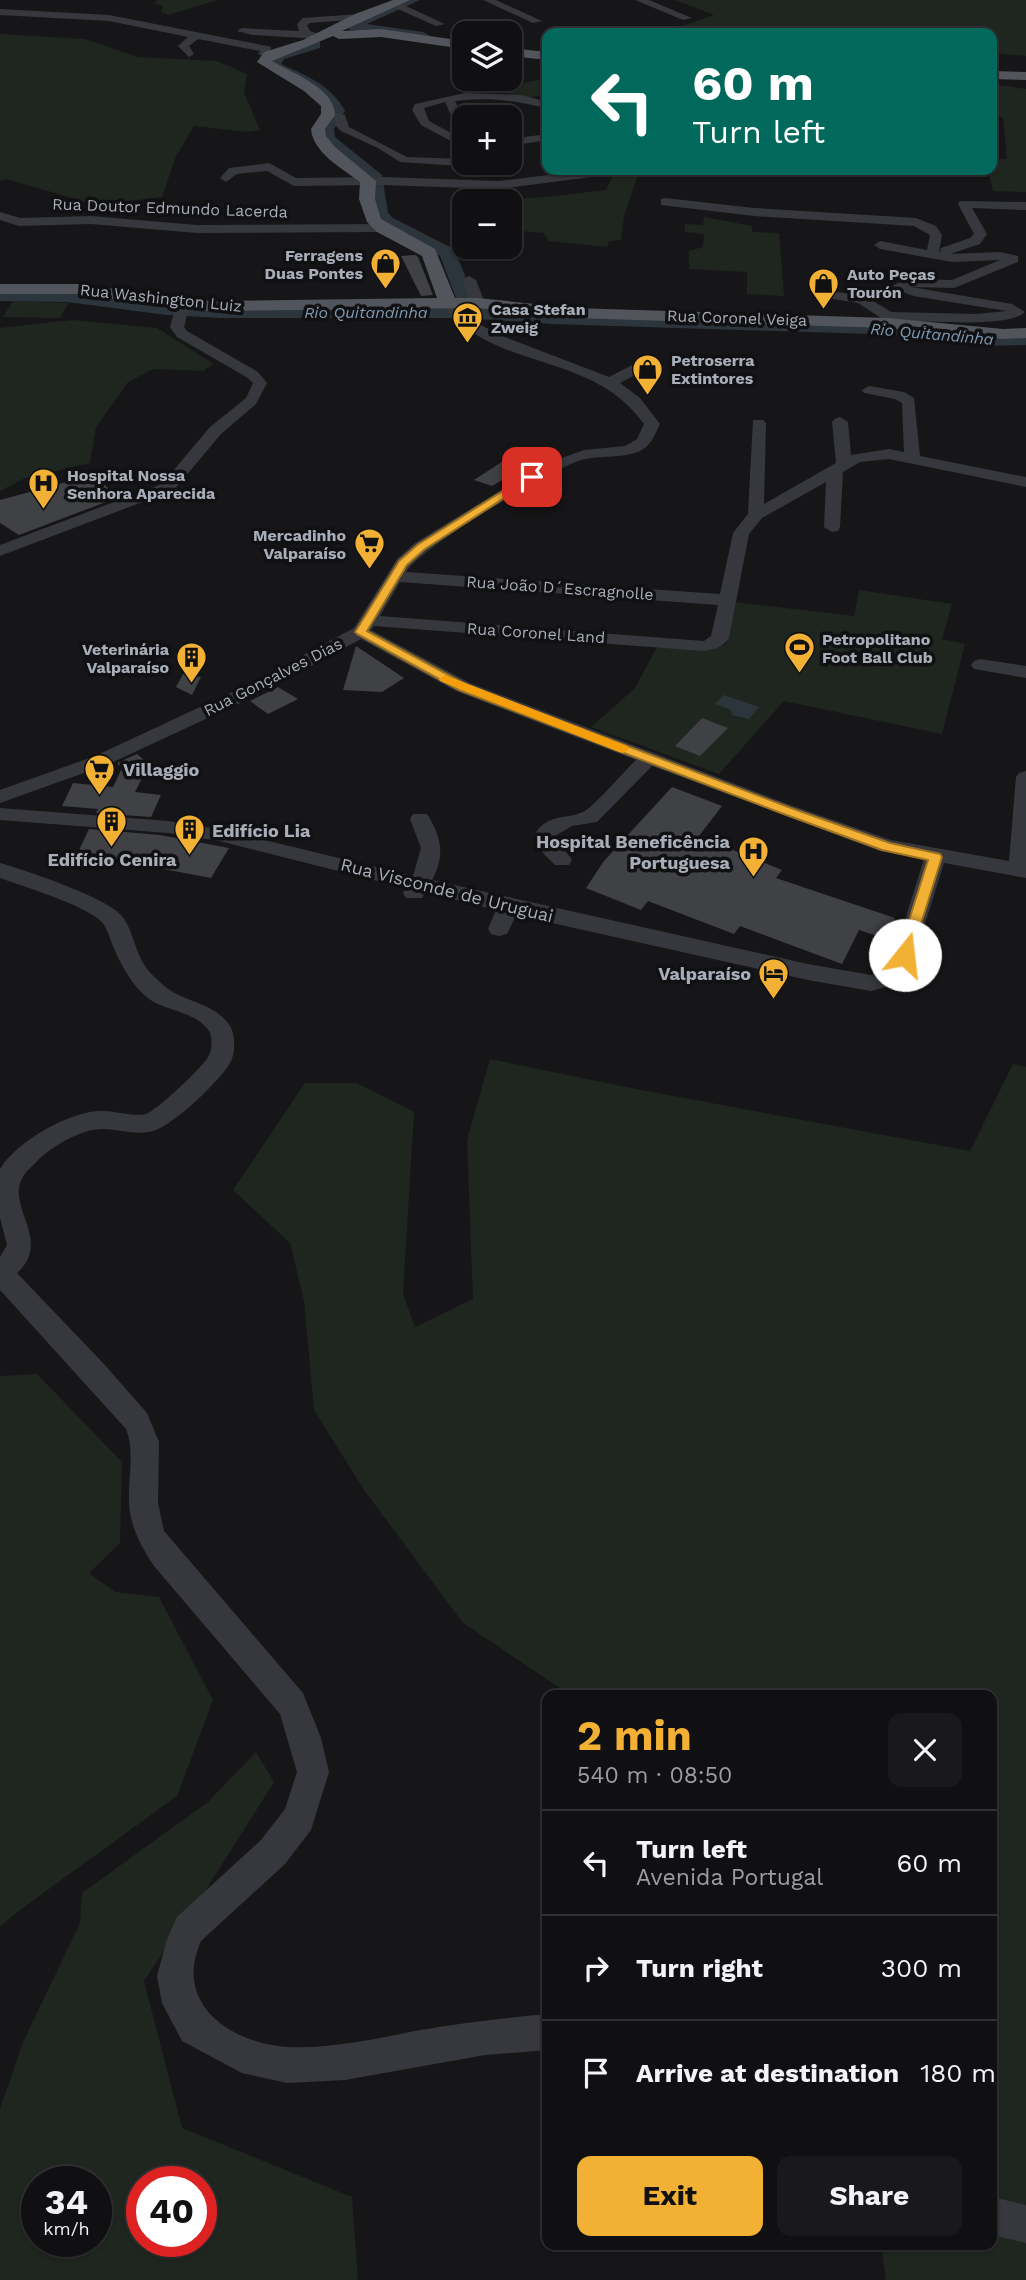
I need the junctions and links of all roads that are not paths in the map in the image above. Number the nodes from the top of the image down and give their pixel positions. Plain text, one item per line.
1 (488, 0) edge
2 (640, 0) edge
3 (400, 4) edge
4 (133, 10) dead end
5 (0, 12) edge
6 (71, 16) junction
7 (360, 17) junction
8 (687, 18) dead end
9 (537, 21) dead end
10 (202, 24) dead end
11 (440, 24) dead end
12 (46, 26) dead end
13 (234, 29) dead end
14 (305, 32) junction
15 (196, 35) junction
16 (320, 36) junction
17 (452, 43) edge
18 (522, 53) edge
19 (189, 54) dead end
20 (269, 55) junction
21 (542, 55) edge
22 (997, 75) edge
23 (1026, 76) edge
24 (449, 99) junction
25 (542, 104) edge
26 (452, 106) edge
27 (333, 115) junction
28 (452, 138) edge
29 (542, 138) edge
30 (522, 141) edge
31 (452, 162) edge
32 (576, 175) edge
33 (226, 178) dead end
34 (375, 181) junction
35 (665, 202) dead end
36 (1026, 206) edge
37 (1, 216) edge
38 (381, 228) junction
39 (880, 245) dead end
40 (932, 255) junction
41 (469, 280) dead end
42 (0, 289) edge
43 (838, 296) dead end
44 (478, 303) junction
45 (184, 309) junction
46 (452, 309) junction
47 (888, 319) junction
48 (1026, 333) edge
49 (643, 365) dead end
50 (610, 383) junction
51 (869, 390) dead end
52 (841, 422) dead end
53 (758, 424) dead end
54 (912, 458) junction
55 (840, 469) junction
56 (1026, 482) edge
57 (756, 515) junction
58 (832, 527) dead end
59 (0, 551) edge
60 (394, 576) junction
61 (727, 600) junction
62 (365, 626) junction
63 (980, 665) dead end
64 (1026, 672) edge
65 (648, 758) junction
66 (1026, 777) edge
67 (0, 797) edge
68 (0, 814) edge
69 (420, 819) dead end
70 (935, 857) junction
71 (562, 860) dead end
72 (0, 870) edge
73 (1023, 871) edge
74 (416, 889) junction
75 (509, 906) junction
76 (499, 929) dead end
77 (0, 1273) edge
78 (542, 2032) edge
79 (997, 2217) edge
80 (1026, 2224) edge

1 - 9 street
2 - 8 street
3 - 7 main road
3 - 11 street
4 - 10 street
5 - 6 street
6 - 12 street
6 - 15 street
7 - 14 street
7 - 16 main road
13 - 14 street
14 - 16 street
15 - 19 street
15 - 20 street
16 - 17 main road
16 - 20 main road
18 - 21 main road
20 - 27 main road
22 - 23 main road
24 - 25 street
24 - 26 street
24 - 28 street
27 - 31 street
27 - 34 main road
29 - 30 street
32 - 34 street
33 - 34 street
34 - 38 main road
35 - 40 street
36 - 40 street
37 - 38 street, Rua Doutor Edmundo Lacerda
38 - 46 main road
39 - 40 street
40 - 47 street
41 - 44 street
42 - 45 main road, Rua Washington Luiz
43 - 47 street
44 - 46 main road, Rua Coronel Veiga
44 - 47 main road, Rua Coronel Veiga
45 - 46 main road, Rua Washington Luiz
45 - 59 street
46 - 50 street
47 - 48 main road, Rua Coronel Veiga
49 - 50 street
50 - 60 street
51 - 54 street
52 - 55 street
53 - 57 street
54 - 55 street
54 - 56 street
55 - 57 street
55 - 58 street
57 - 61 street
60 - 61 street, Rua João D´Escragnolle
60 - 62 street
61 - 62 street, Rua Coronel Land
62 - 65 street
62 - 67 street, Rua Gonçalves Dias
63 - 64 street
65 - 70 street
65 - 71 street
66 - 73 street
68 - 74 street, Rua Visconde de Uruguai
69 - 74 street
70 - 73 street
70 - 75 street, Rua Visconde de Uruguai
72 - 77 street
74 - 75 street, Rua Visconde de Uruguai
75 - 76 street
77 - 78 street
79 - 80 street

